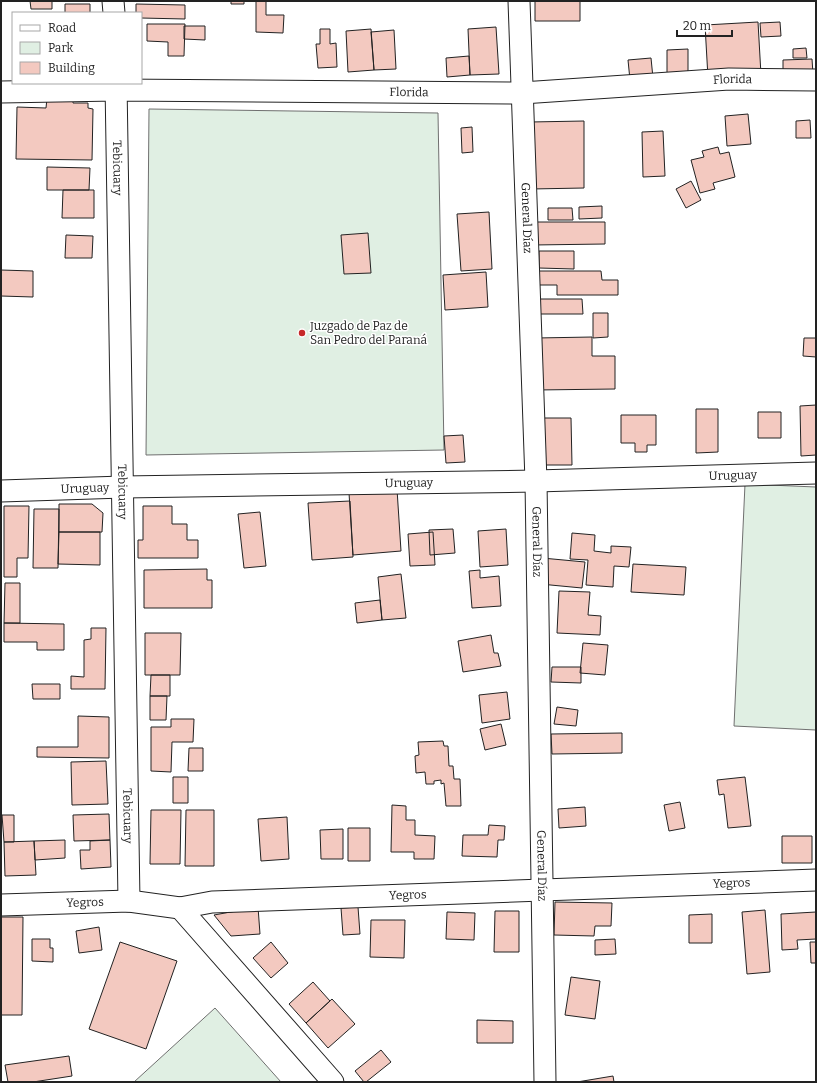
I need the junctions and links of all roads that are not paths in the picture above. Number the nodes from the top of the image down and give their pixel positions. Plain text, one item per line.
1 (113, 1) edge
2 (519, 1) edge
3 (114, 12) edge
4 (816, 80) edge
5 (116, 87) edge
6 (1, 92) edge
7 (522, 93) junction
8 (816, 473) edge
9 (536, 481) junction
10 (123, 487) junction
11 (1, 491) edge
12 (816, 880) edge
13 (542, 891) junction
14 (129, 901) junction
15 (1, 905) edge
16 (180, 908) junction
17 (333, 1082) edge
18 (545, 1082) edge

1 - 3 street
2 - 7 street, General Díaz
4 - 7 street, Florida
5 - 6 street, Florida
5 - 7 street, Florida
5 - 10 street, Tebicuary
7 - 9 street, General Díaz
8 - 9 street, Uruguay
9 - 10 street, Uruguay
9 - 13 street, General Díaz
10 - 11 street, Uruguay
10 - 14 street, Tebicuary
12 - 13 street, Yegros
13 - 16 street, Yegros
13 - 18 street, General Díaz
14 - 15 street, Yegros
14 - 16 street, Yegros
16 - 17 street

